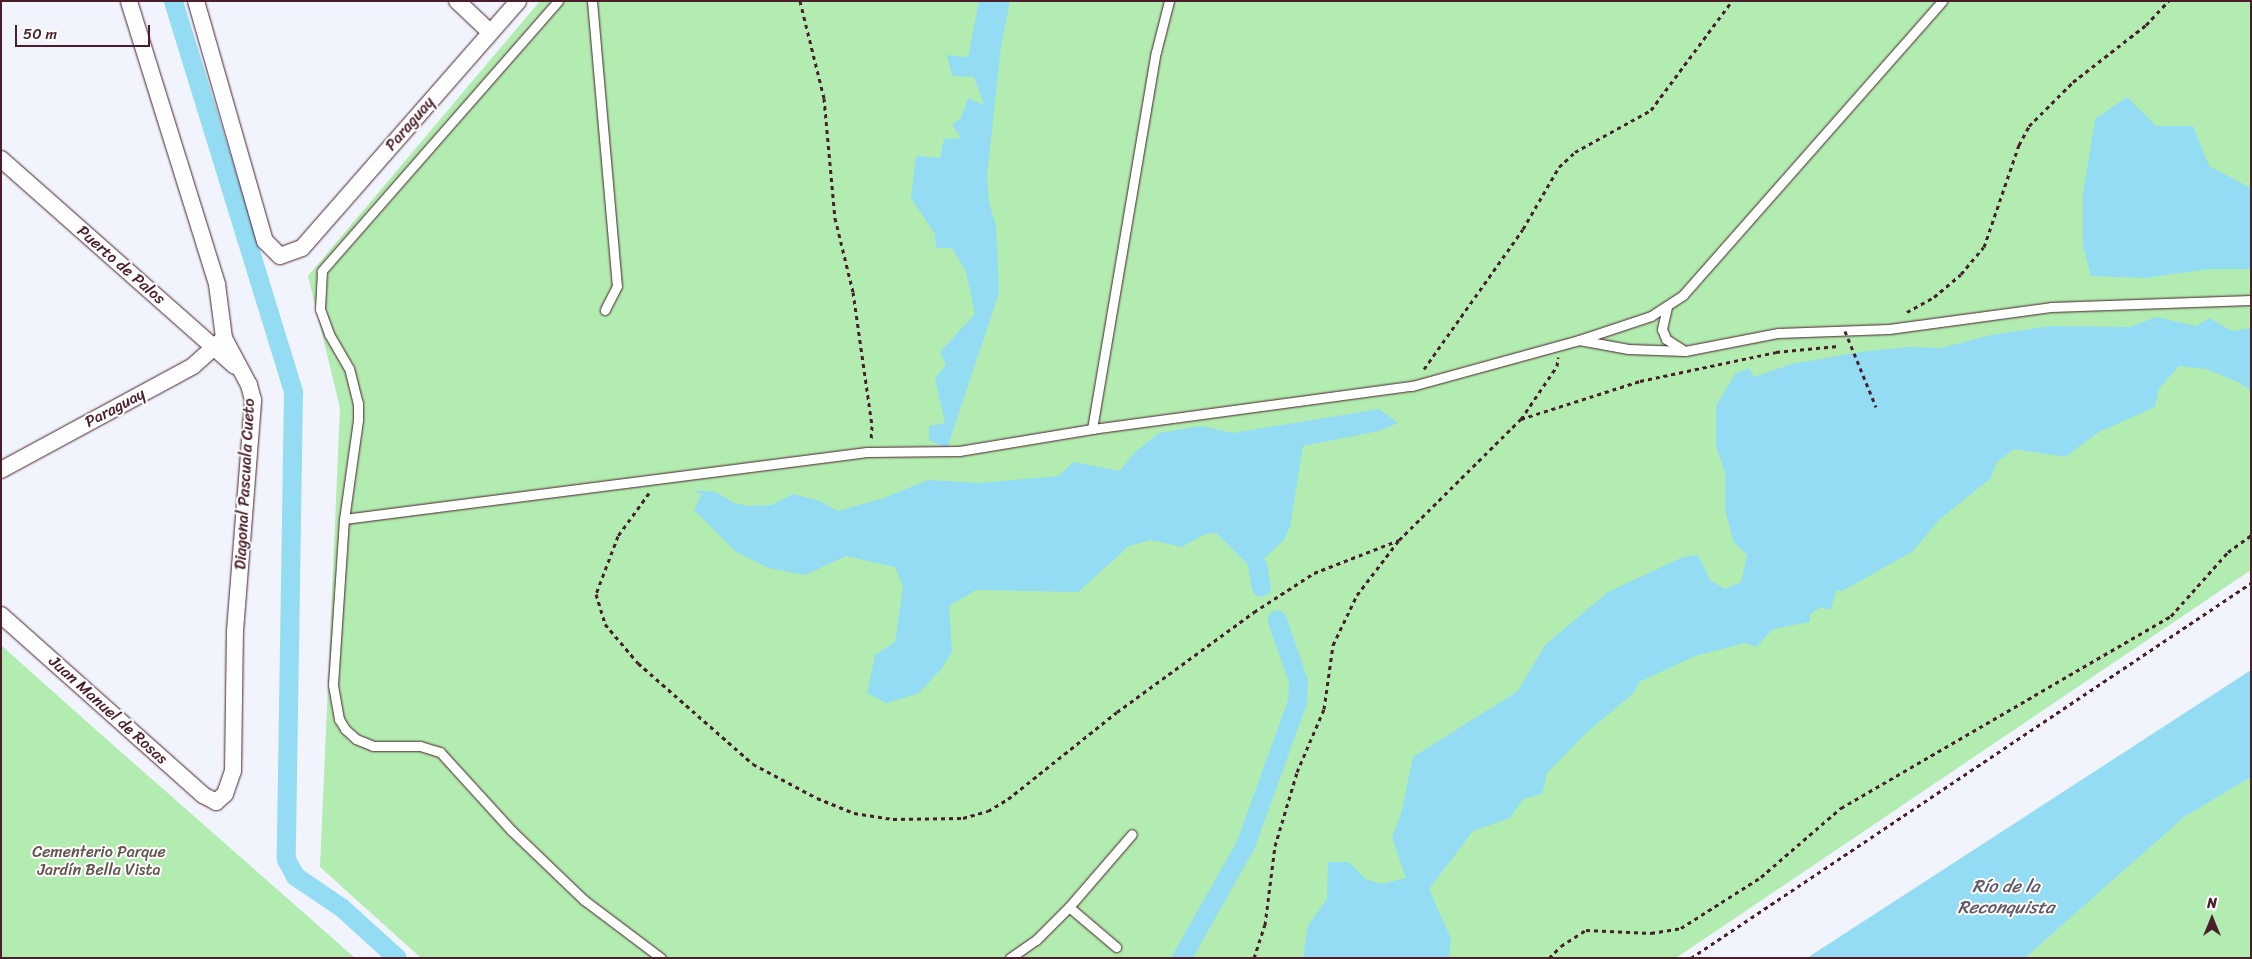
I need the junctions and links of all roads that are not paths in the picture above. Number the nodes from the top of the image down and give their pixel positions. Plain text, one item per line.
1 (129, 1) edge
2 (196, 1) edge
3 (457, 1) edge
4 (518, 1) edge
5 (558, 1) edge
6 (592, 1) edge
7 (1169, 1) edge
8 (1942, 1) edge
9 (490, 32) junction
10 (1, 159) edge
11 (2251, 300) edge
12 (1667, 307) junction
13 (605, 310) dead end
14 (1579, 340) junction
15 (218, 343) junction
16 (1685, 351) junction
17 (241, 370) joint
18 (1092, 429) junction
19 (1, 470) edge
20 (344, 519) junction
21 (1, 615) edge
22 (216, 802) joint
23 (1132, 834) dead end
24 (1069, 907) junction
25 (1116, 947) dead end
26 (661, 958) edge
27 (1010, 958) edge

1 - 15 street
2 - 9 street, Paraguay
3 - 9 street
4 - 9 street, Paraguay
5 - 20 lane
6 - 13 lane
7 - 18 lane
8 - 12 lane
10 - 15 street, Puerto de Palos
11 - 16 lane
12 - 14 lane
12 - 16 lane
14 - 16 lane
14 - 18 lane
15 - 17 street, Puerto de Palos
15 - 19 street, Paraguay
17 - 22 street, Diagonal Pascuala Cueto
18 - 20 lane
20 - 26 lane
21 - 22 street, Juan Manuel de Rosas
23 - 24 lane
24 - 25 lane
24 - 27 lane

